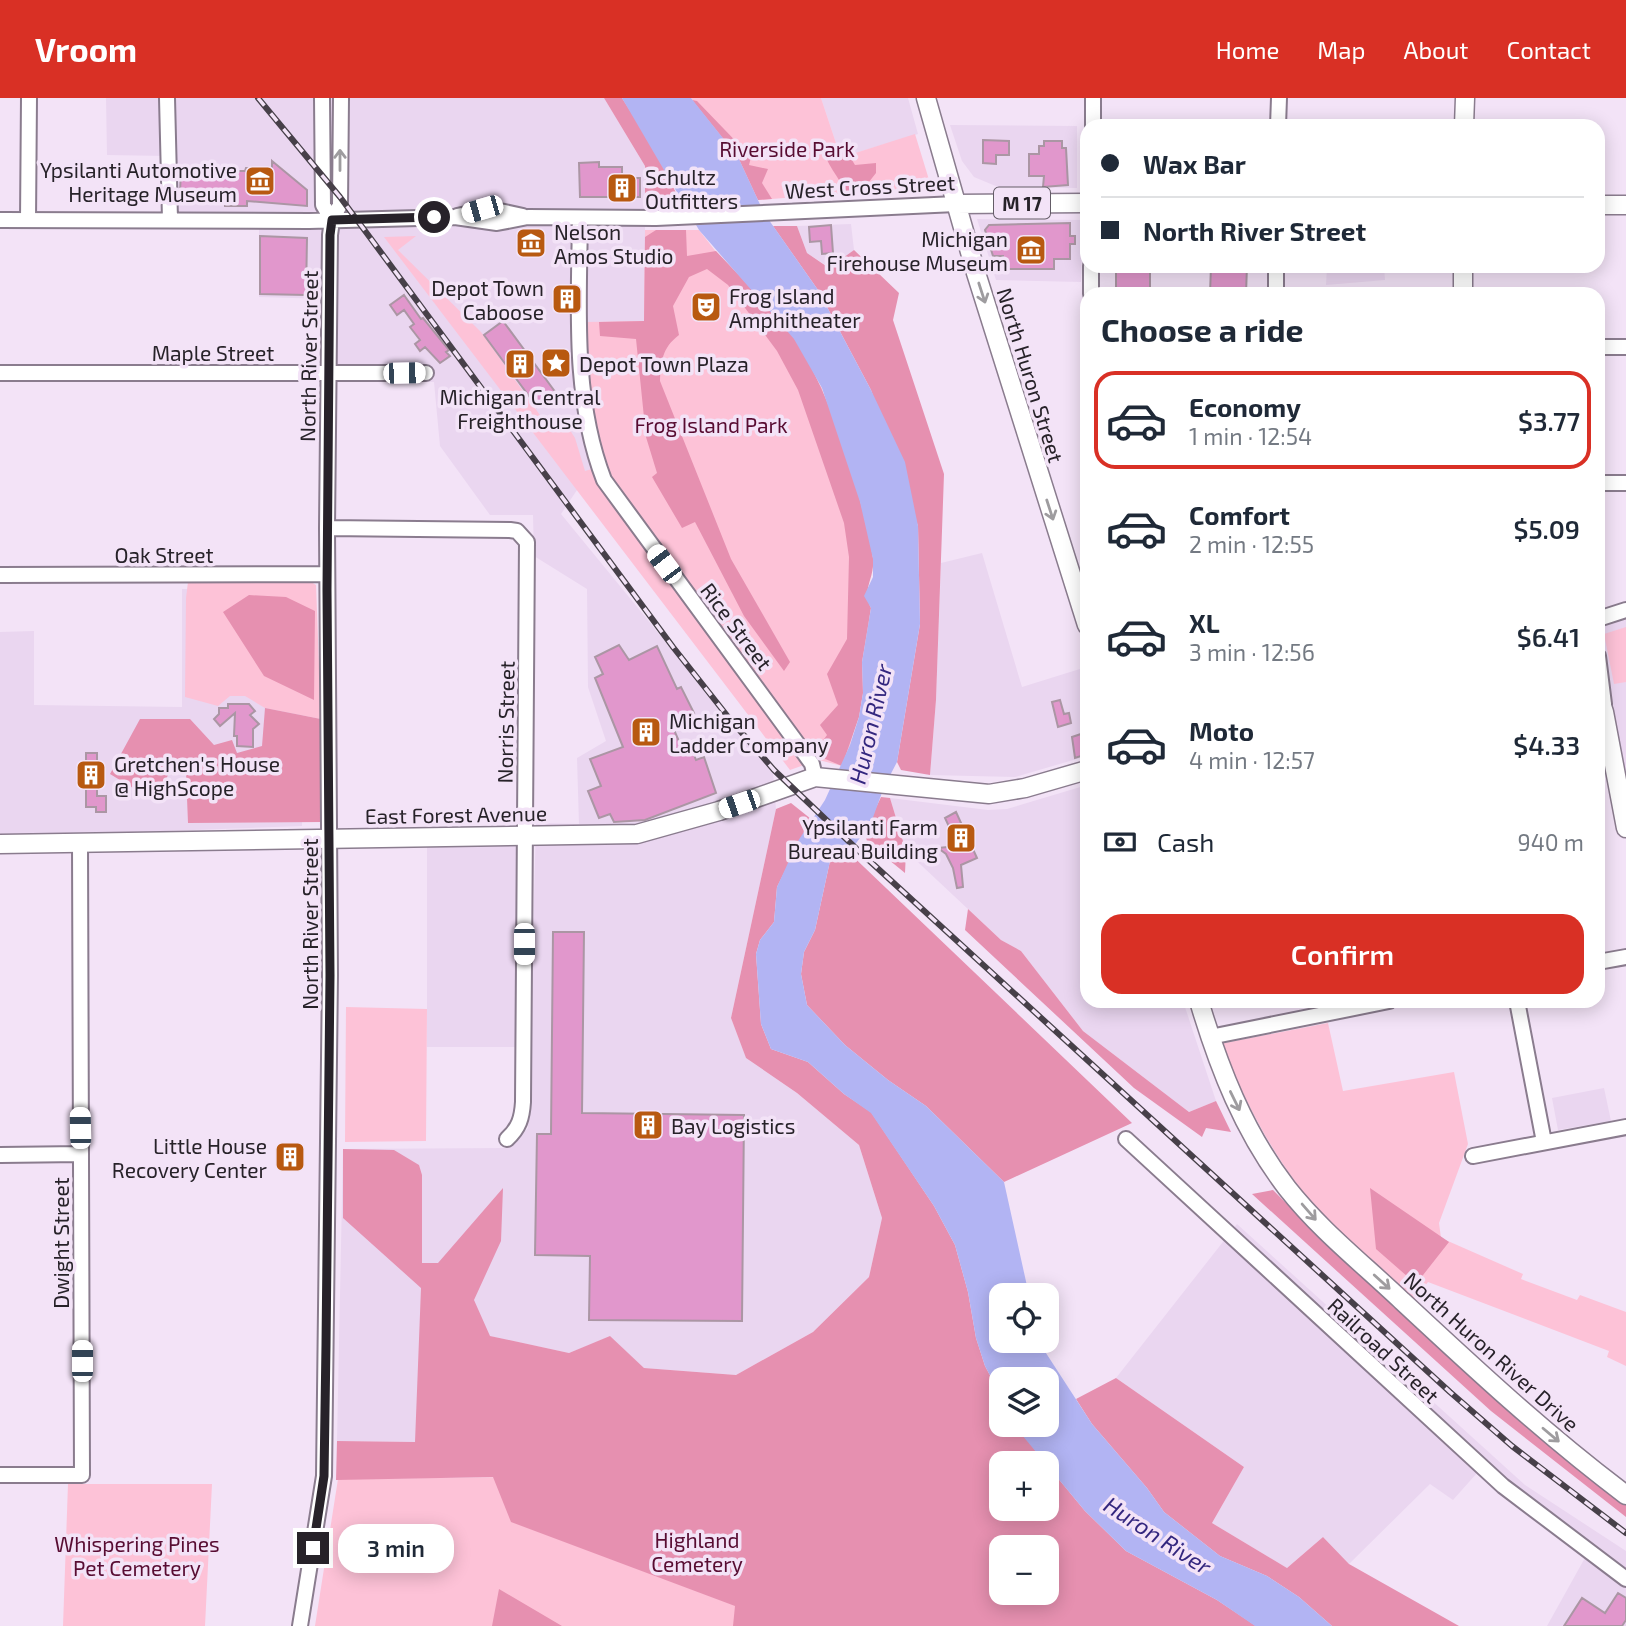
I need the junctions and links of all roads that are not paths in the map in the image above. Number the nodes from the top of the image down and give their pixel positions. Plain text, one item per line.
1 (29, 98) edge
2 (167, 98) edge
3 (322, 98) edge
4 (341, 98) edge
5 (926, 98) edge
6 (1093, 98) edge
7 (1279, 98) edge
8 (1465, 98) edge
9 (1093, 119) edge
10 (1278, 119) edge
11 (1464, 119) edge
12 (1080, 203) edge
13 (957, 204) junction
14 (1605, 205) edge
15 (1626, 205) edge
16 (580, 218) junction
17 (170, 219) junction
18 (0, 220) edge
19 (27, 220) junction
20 (332, 220) junction
21 (1605, 347) edge
22 (1626, 347) edge
23 (0, 373) edge
24 (426, 373) dead end
25 (328, 374) junction
26 (1605, 483) edge
27 (1626, 483) edge
28 (327, 528) junction
29 (327, 574) junction
30 (0, 575) edge
31 (1080, 600) edge
32 (1626, 610) edge
33 (1605, 617) edge
34 (1605, 717) edge
35 (1080, 772) edge
36 (818, 777) junction
37 (1626, 828) edge
38 (525, 835) junction
39 (330, 838) junction
40 (80, 843) junction
41 (0, 844) edge
42 (1626, 957) edge
43 (1605, 961) edge
44 (1201, 1008) edge
45 (1324, 1008) edge
46 (1518, 1008) edge
47 (1210, 1037) junction
48 (1626, 1127) edge
49 (507, 1139) dead end
50 (1125, 1139) dead end
51 (1544, 1142) junction
52 (81, 1154) junction
53 (0, 1155) edge
54 (1473, 1156) dead end
55 (0, 1475) edge
56 (1626, 1495) edge
57 (1626, 1578) edge
58 (300, 1626) edge

1 - 19 street
2 - 17 street
3 - 20 street, North River Street
20 -> 4 street, North River Street
5 - 13 main road, North Huron Street
6 - 9 street
7 - 10 street
8 - 11 main road
12 - 13 main road, West Cross Street / M 17
13 - 16 street, West Cross Street
13 -> 31 main road, North Huron Street
14 - 15 main road
16 - 20 street, West Cross Street
16 - 36 street, Rice Street
17 - 19 street, West Cross Street
17 - 20 street, West Cross Street
18 - 19 street, West Cross Street
20 - 25 street, North River Street
21 - 22 street
23 - 25 street, Maple Street
24 - 25 street, Maple Street
25 - 28 street, North River Street
26 - 27 street
28 - 29 street, North River Street
28 - 38 street, Norris Street
29 - 30 street, Oak Street
29 - 39 street, North River Street
32 - 33 street
34 - 37 main road
35 - 36 main road
36 - 38 main road, East Forest Avenue
38 - 39 main road, East Forest Avenue
38 - 49 street, Norris Street
39 - 40 main road, East Forest Avenue
39 - 58 street, North River Street
40 - 41 main road, East Forest Avenue
40 - 52 street, Dwight Street
42 - 43 street
44 - 47 main road
45 - 47 street
46 - 51 street
47 -> 56 main road, North Huron River Drive
48 - 51 street
50 - 57 street, Railroad Street
51 - 54 street
52 - 53 street
52 - 55 street, Dwight Street

